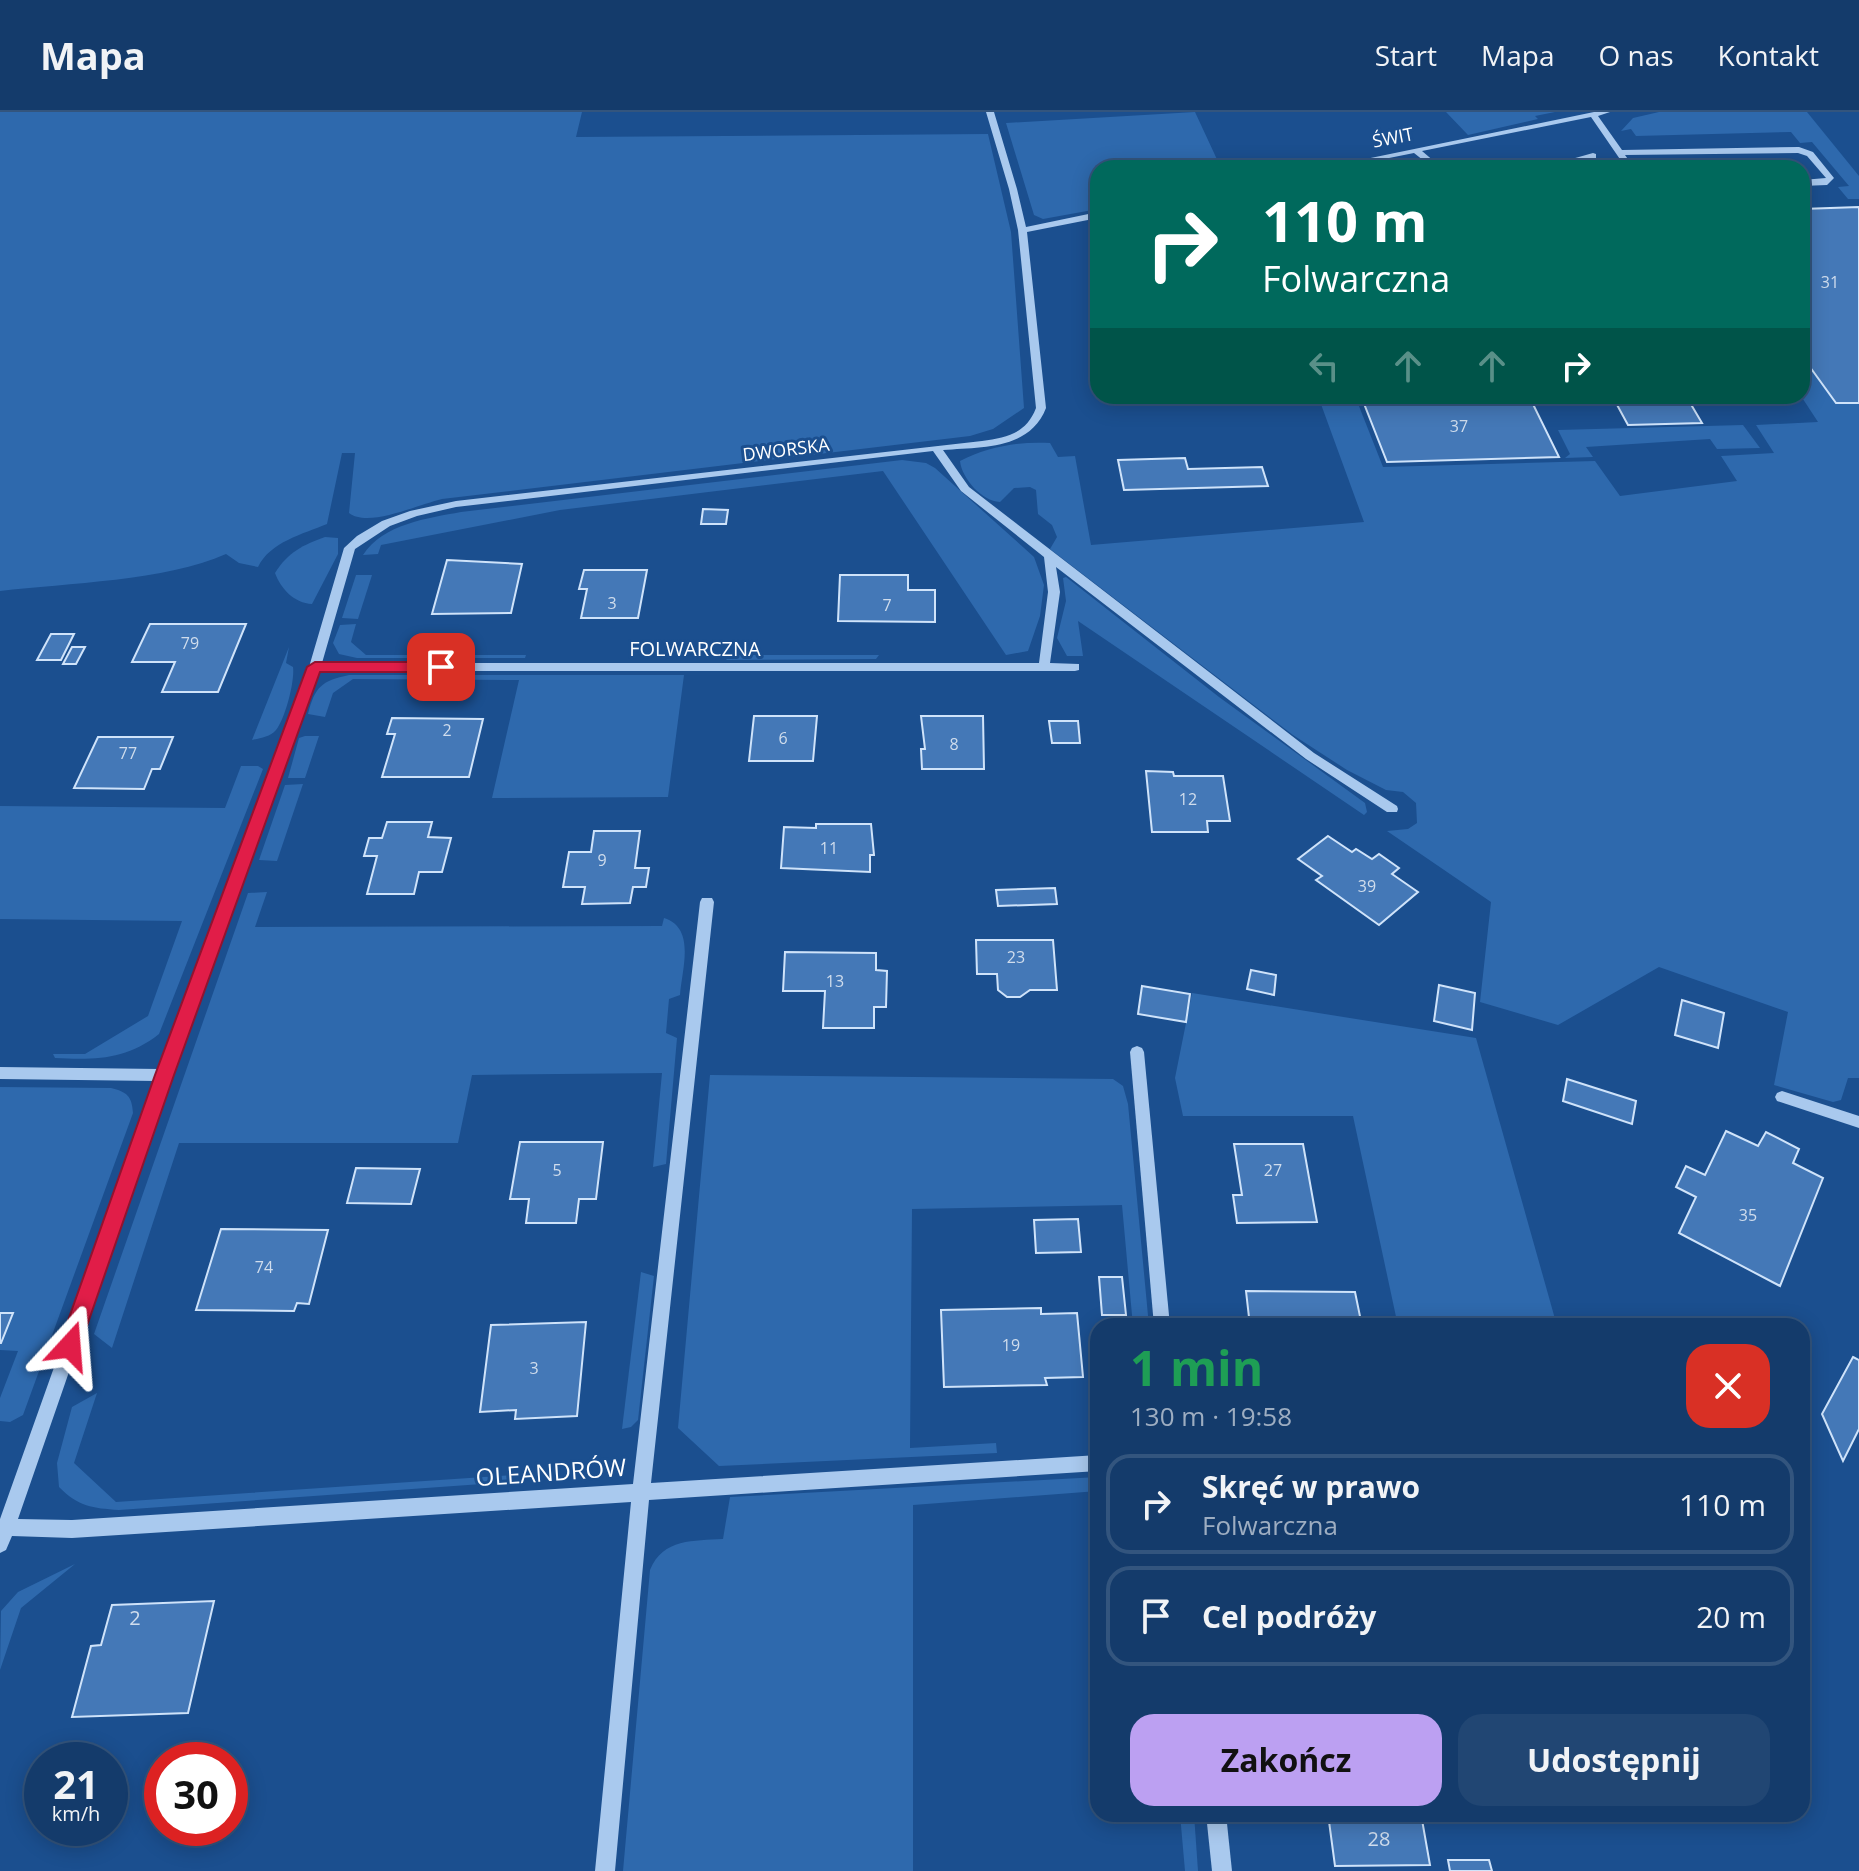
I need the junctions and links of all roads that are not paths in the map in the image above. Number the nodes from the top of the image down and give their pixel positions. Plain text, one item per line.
1 (990, 112) edge
2 (1606, 112) edge
3 (1593, 115) junction
4 (1415, 150) junction
5 (1620, 153) junction
6 (1593, 156) dead end
7 (1366, 160) edge
8 (1428, 160) edge
9 (1577, 160) edge
10 (1625, 160) edge
11 (1810, 183) edge
12 (1090, 217) edge
13 (1022, 230) junction
14 (936, 448) junction
15 (1049, 556) junction
16 (315, 667) junction
17 (1044, 667) junction
18 (1075, 667) dead end
19 (1392, 809) dead end
20 (707, 902) dead end
21 (1137, 1052) dead end
22 (0, 1073) edge
23 (165, 1075) junction
24 (1782, 1097) dead end
25 (1859, 1122) edge
26 (1161, 1318) edge
27 (1090, 1463) edge
28 (641, 1491) junction
29 (3, 1535) edge
30 (1217, 1822) edge
31 (605, 1871) edge
32 (1222, 1871) edge

1 - 13 street
2 - 3 street, ŚWIT
3 - 4 street, ŚWIT
3 - 5 street
4 - 7 street, ŚWIT
4 - 8 street
5 - 10 street
5 - 11 street
6 - 9 street
12 - 13 street
13 - 14 street, DWORSKA
14 - 15 street
14 - 16 street, DWORSKA
15 - 17 street
15 - 19 street
16 - 17 street, FOLWARCZNA
16 - 23 street
17 - 18 street, FOLWARCZNA
20 - 28 street
21 - 26 street
22 - 23 street
23 - 29 street
24 - 25 street
27 - 28 street, OLEANDRÓW
28 - 29 street, OLEANDRÓW
28 - 31 street
30 - 32 street

